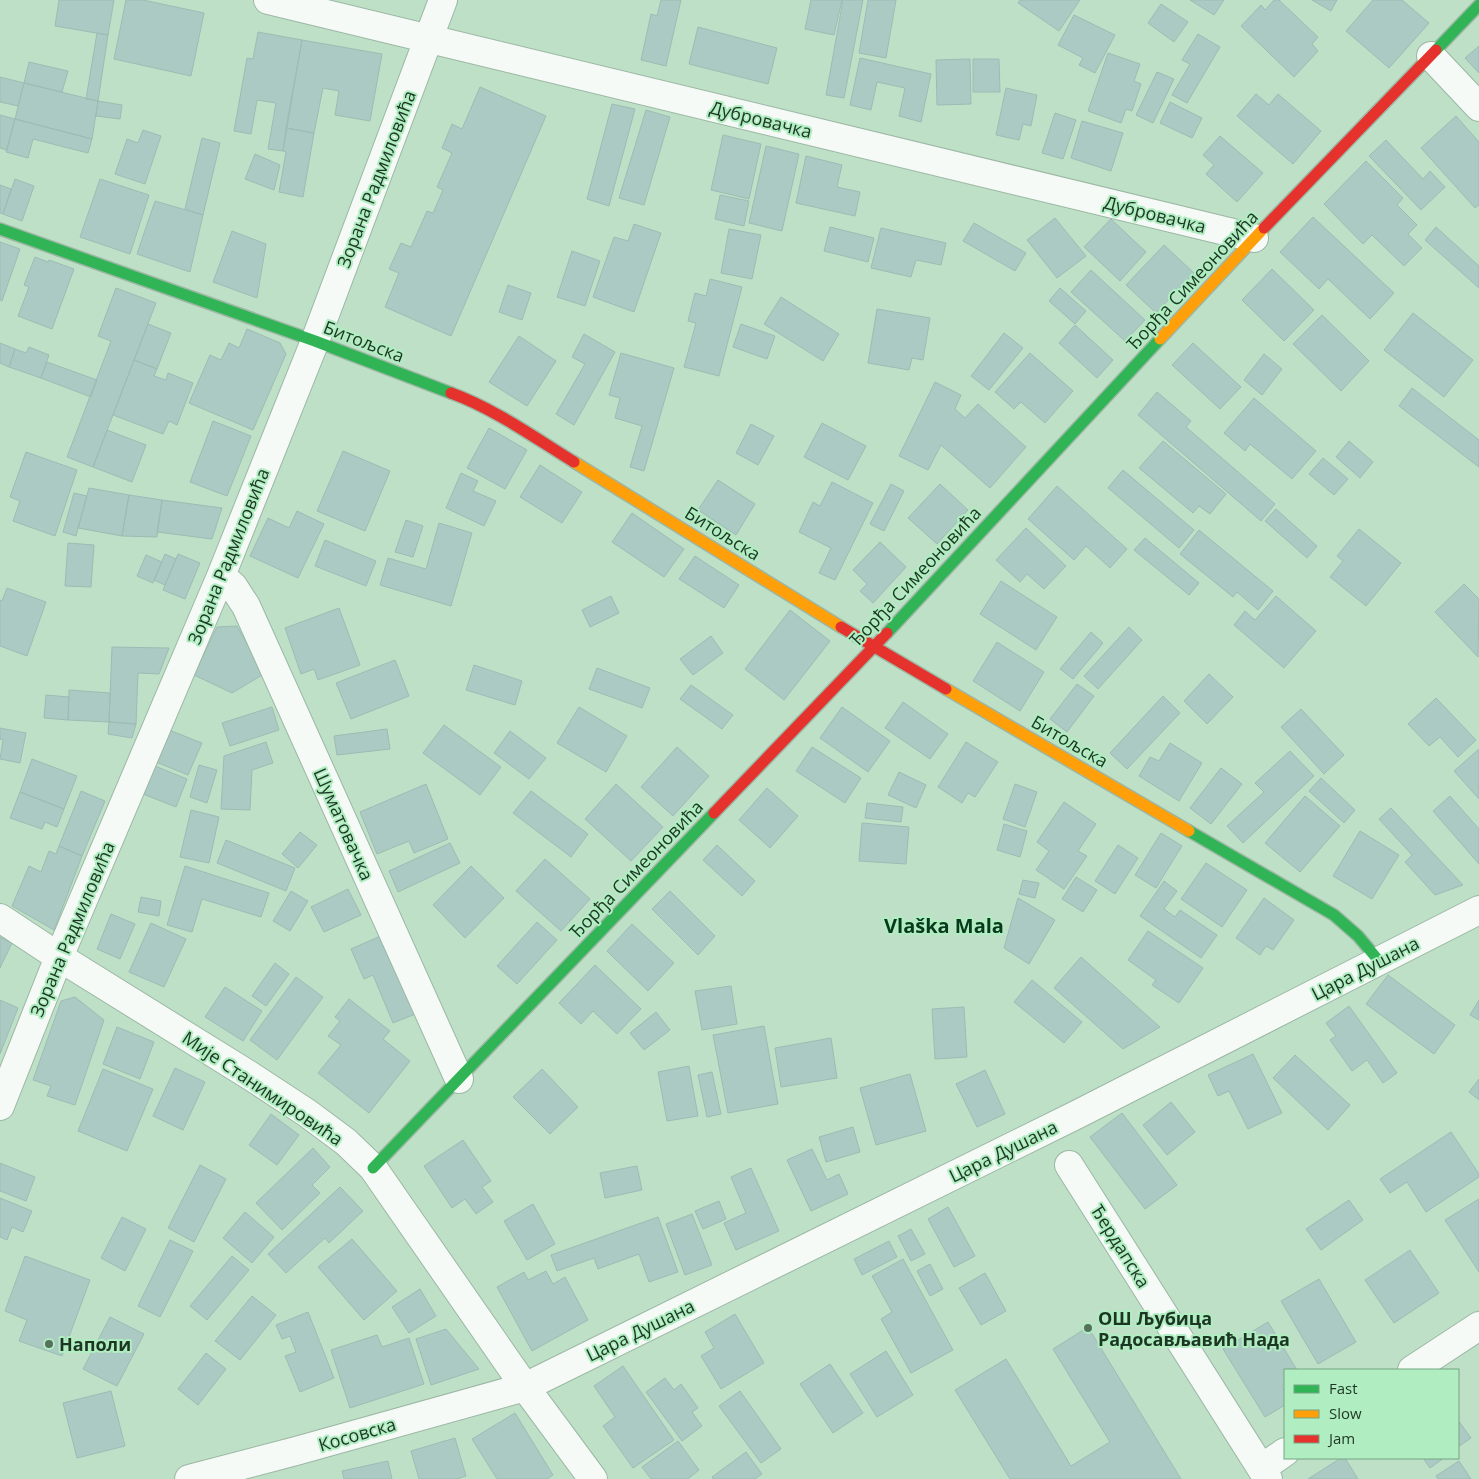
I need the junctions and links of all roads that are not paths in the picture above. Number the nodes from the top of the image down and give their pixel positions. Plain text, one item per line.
1 (268, 0) edge
2 (443, 0) edge
3 (1479, 4) edge
4 (429, 39) junction
5 (1431, 56) junction
6 (1479, 107) edge
7 (0, 229) edge
8 (1254, 238) junction
9 (314, 341) junction
10 (221, 576) junction
11 (874, 647) junction
12 (1479, 910) edge
13 (0, 918) edge
14 (59, 957) junction
15 (1379, 961) junction
16 (459, 1079) junction
17 (0, 1106) edge
18 (1070, 1165) dead end
19 (373, 1168) junction
20 (1479, 1326) edge
21 (1414, 1369) edge
22 (525, 1387) junction
23 (1284, 1453) edge
24 (1265, 1473) edge
25 (188, 1479) edge
26 (593, 1479) edge

1 - 4 street, Дубровачка
2 - 4 street, Зорана Радмиловића
3 - 5 street, Ђорђа Симеоновића
4 - 8 street, Дубровачка
4 - 9 street, Зорана Радмиловића
5 - 6 street
5 - 8 street, Ђорђа Симеоновића
7 - 9 street, Битољска
8 - 11 street, Ђорђа Симеоновића
9 - 10 street, Зорана Радмиловића
9 - 11 street, Битољска
10 - 14 street, Зорана Радмиловића
10 - 16 street, Шуматовачка
11 - 15 street, Битољска
11 - 16 street, Ђорђа Симеоновића
12 - 15 street, Цара Душана
13 - 14 street, Мије Станимировића
14 - 17 street, Зорана Радмиловића
14 - 19 street, Мије Станимировића
15 - 22 street, Цара Душана
16 - 19 street, Ђорђа Симеоновића
18 - 24 street, Ђердапска
19 - 22 street, Мије Станимировића
20 - 21 street
22 - 25 street, Косовска
22 - 26 street, Мије Станимировића
23 - 24 street

